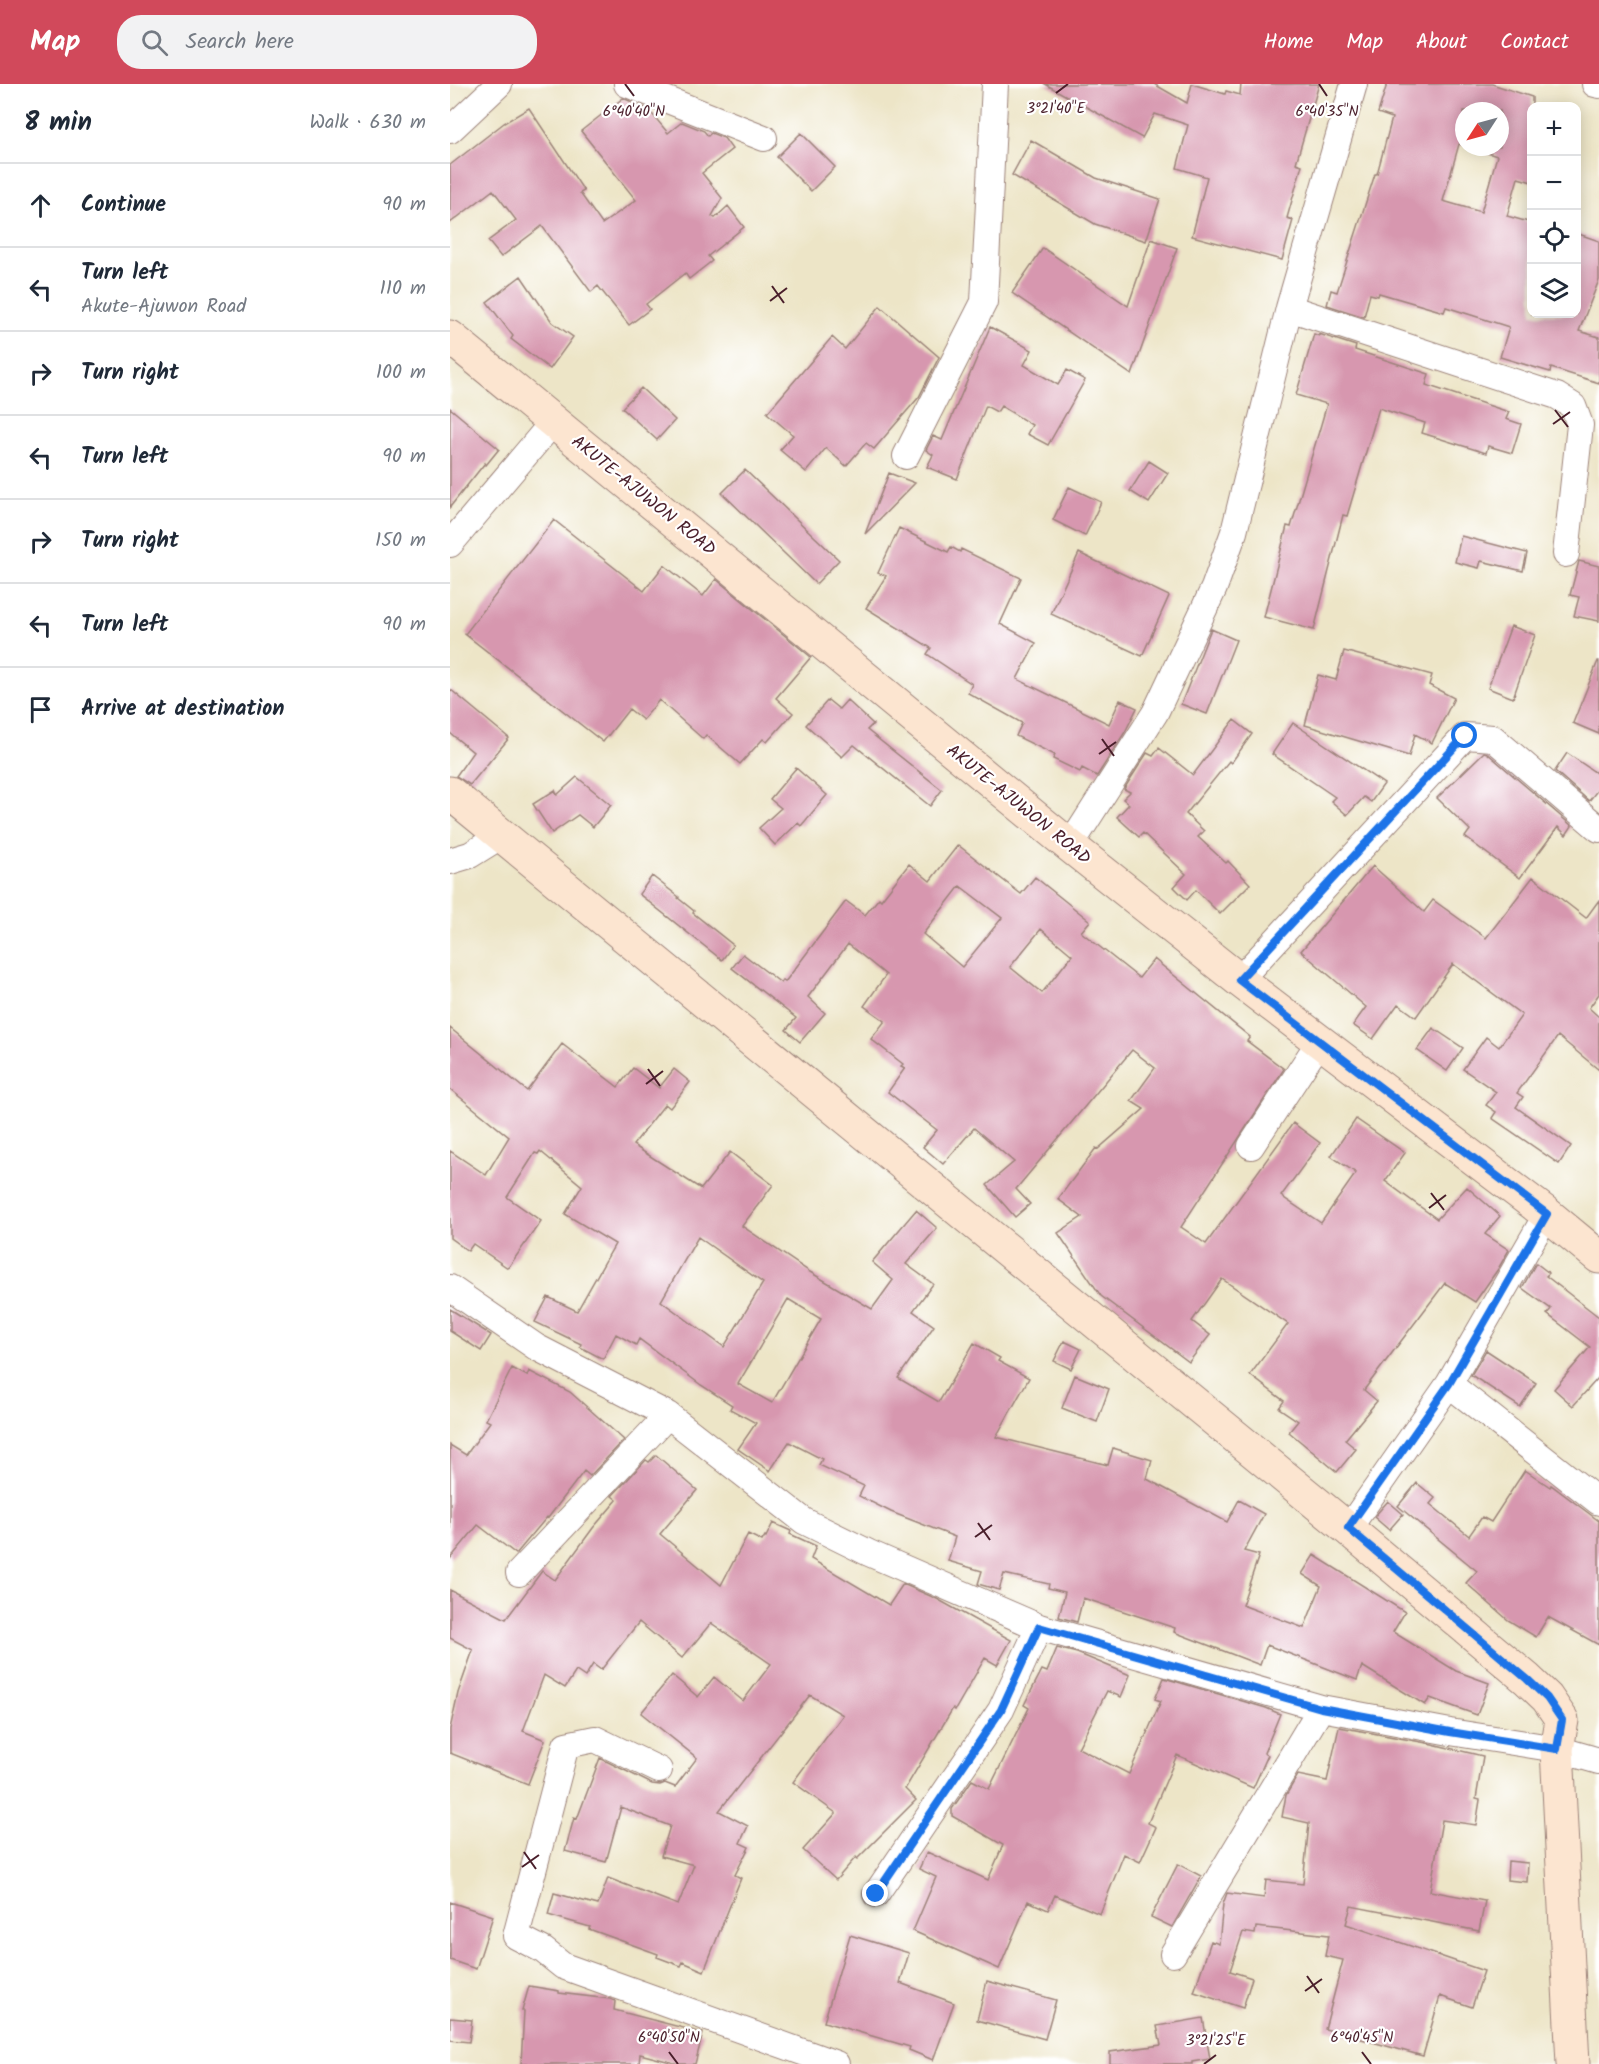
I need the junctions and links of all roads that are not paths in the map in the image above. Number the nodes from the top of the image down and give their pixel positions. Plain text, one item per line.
1 (499, 84) edge
2 (627, 84) edge
3 (995, 84) edge
4 (1354, 84) edge
5 (450, 130) edge
6 (764, 138) dead end
7 (1289, 308) junction
8 (450, 337) edge
9 (554, 421) junction
10 (906, 456) dead end
11 (450, 544) edge
12 (1566, 554) dead end
13 (450, 793) edge
14 (1599, 829) edge
15 (502, 835) junction
16 (1070, 846) junction
17 (450, 861) edge
18 (1239, 980) junction
19 (1320, 1041) junction
20 (1251, 1146) dead end
21 (1547, 1214) junction
22 (1599, 1257) edge
23 (450, 1288) edge
24 (1449, 1384) junction
25 (668, 1414) junction
26 (1599, 1502) edge
27 (1348, 1528) junction
28 (519, 1573) dead end
29 (1039, 1627) junction
30 (1321, 1708) junction
31 (1557, 1749) junction
32 (1599, 1761) edge
33 (659, 1770) dead end
34 (876, 1894) dead end
35 (1173, 1954) dead end
36 (836, 2064) edge
37 (1573, 2064) edge

1 - 5 street
2 - 6 street
3 - 10 street
4 - 7 street
7 - 12 street
7 - 16 street
8 - 9 street, AKUTE-AJUWON ROAD
9 - 11 street
9 - 16 street, AKUTE-AJUWON ROAD
13 - 15 street
14 - 18 street
15 - 17 street
15 - 27 street
16 - 18 street, AKUTE-AJUWON ROAD
18 - 19 street, AKUTE-AJUWON ROAD
19 - 20 street
19 - 21 street, AKUTE-AJUWON ROAD
21 - 22 street, AKUTE-AJUWON ROAD
21 - 24 street
23 - 25 street
24 - 26 street
24 - 27 street
25 - 28 street
25 - 29 street
27 - 31 street
29 - 30 street
29 - 34 street
30 - 31 street
30 - 35 street
31 - 32 street
31 - 37 street
33 - 36 street

